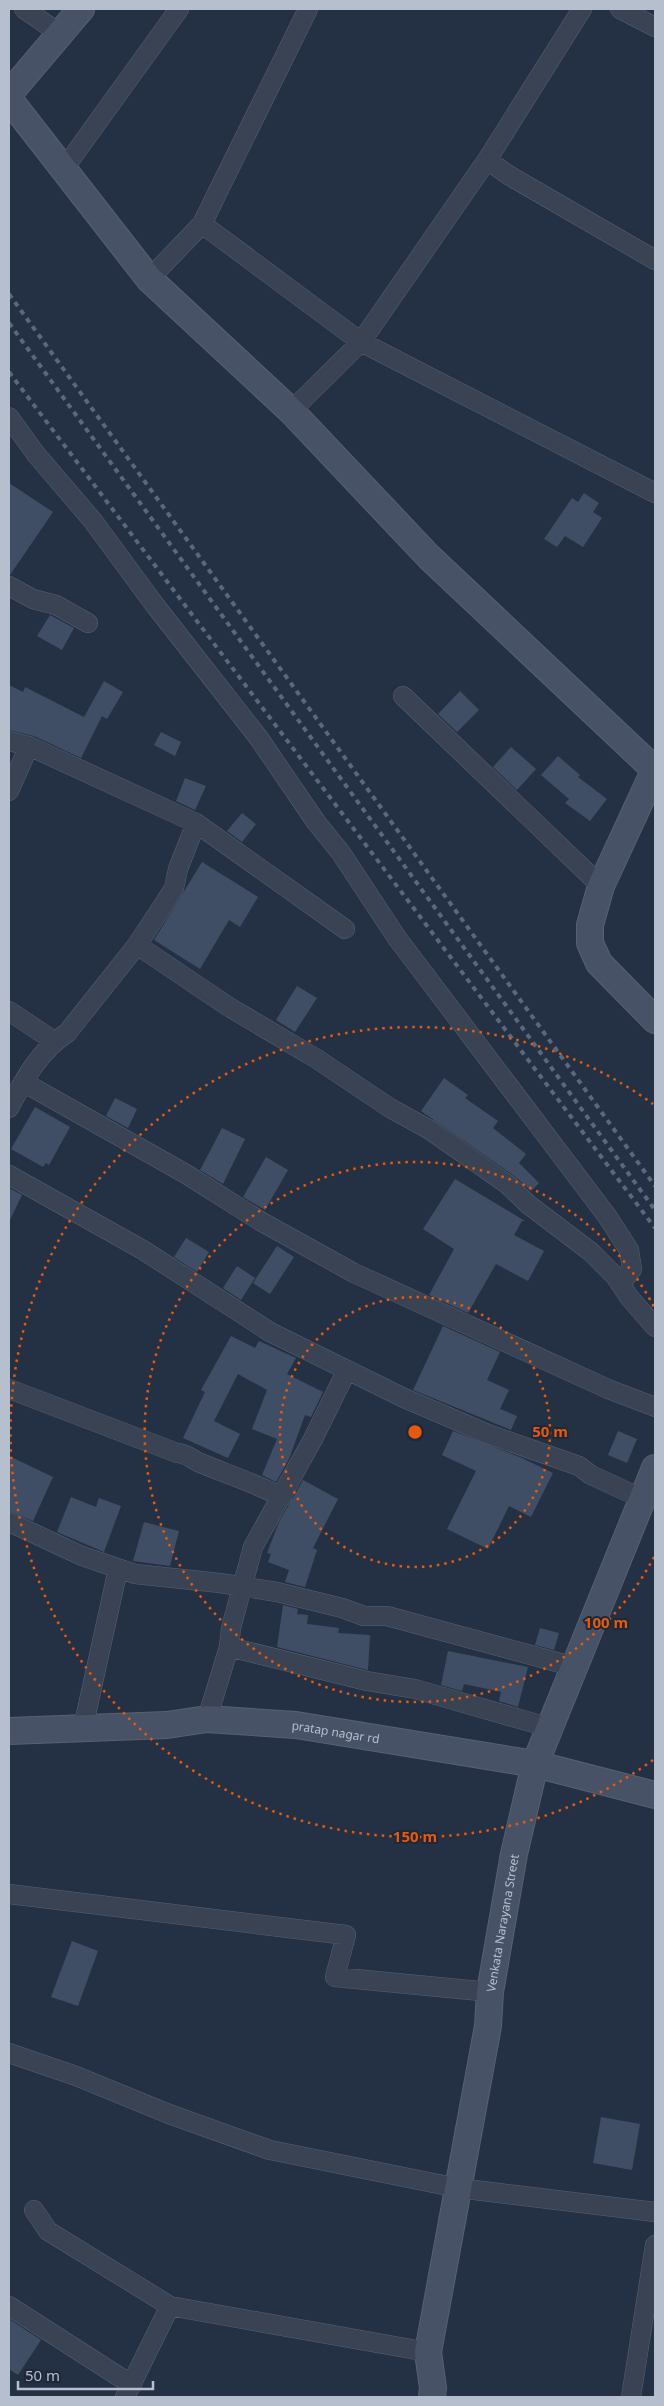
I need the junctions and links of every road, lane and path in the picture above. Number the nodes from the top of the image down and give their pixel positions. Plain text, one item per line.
1 (24, 9) edge
2 (81, 9) edge
3 (180, 9) edge
4 (308, 9) edge
5 (582, 9) edge
6 (620, 9) edge
7 (655, 27) edge
8 (59, 33) junction
9 (9, 94) edge
10 (9, 99) edge
11 (488, 160) junction
12 (64, 170) junction
13 (202, 224) junction
14 (655, 260) edge
15 (149, 279) junction
16 (361, 342) junction
17 (292, 411) junction
18 (9, 417) edge
19 (655, 493) edge
20 (9, 586) edge
21 (88, 623) dead end
22 (403, 696) dead end
23 (9, 741) edge
24 (29, 746) junction
25 (655, 770) edge
26 (9, 791) edge
27 (196, 823) junction
28 (601, 886) junction
29 (345, 929) dead end
30 (137, 944) junction
31 (9, 1011) edge
32 (655, 1020) edge
33 (54, 1041) junction
34 (23, 1082) junction
35 (9, 1108) edge
36 (9, 1176) edge
37 (615, 1276) junction
38 (655, 1327) edge
39 (347, 1370) junction
40 (9, 1389) edge
41 (655, 1407) edge
42 (655, 1468) edge
43 (282, 1497) junction
44 (643, 1499) junction
45 (9, 1522) edge
46 (118, 1569) junction
47 (244, 1587) junction
48 (229, 1648) junction
49 (575, 1667) junction
50 (207, 1719) junction
51 (83, 1728) junction
52 (551, 1728) junction
53 (9, 1731) edge
54 (535, 1764) junction
55 (655, 1795) edge
56 (9, 1894) edge
57 (490, 1992) junction
58 (10, 2055) edge
59 (458, 2188) junction
60 (34, 2210) dead end
61 (655, 2212) edge
62 (655, 2245) edge
63 (9, 2306) edge
64 (170, 2306) junction
65 (428, 2352) junction
66 (128, 2391) edge
67 (432, 2397) edge
68 (631, 2397) edge

1 - 8 street
2 - 8 street
3 - 12 street
4 - 13 street
5 - 11 street
6 - 7 street
8 - 9 street
10 - 12 street
11 - 14 street
11 - 16 street
12 - 15 street
13 - 15 street
13 - 16 street
15 - 17 street
16 - 17 street
16 - 19 street
17 - 25 street
18 - 37 street
20 - 21 street
22 - 28 street
23 - 24 street
24 - 26 street
24 - 27 street
25 - 28 street
27 - 29 street
27 - 30 street
28 - 32 street
30 - 33 street
30 - 37 street
31 - 33 street
33 - 34 street
34 - 35 street
34 - 41 street
36 - 39 street
37 - 38 street
39 - 43 street
39 - 44 street
40 - 43 street
42 - 44 street, Venkata Narayana Street
43 - 47 street
44 - 49 street, Venkata Narayana Street
45 - 46 street
46 - 47 street
46 - 51 street
47 - 48 street
47 - 49 street
48 - 50 street
48 - 52 street
49 - 52 street, Venkata Narayana Street
50 - 51 street, pratap nagar rd
50 - 54 street, pratap nagar rd
51 - 53 street, pratap nagar rd
52 - 54 street, Venkata Narayana Street
54 - 55 street, pratap nagar rd
54 - 57 street, Venkata Narayana Street
56 - 57 street
57 - 59 street, Venkata Narayana Street
58 - 59 street
59 - 61 street
59 - 65 street, Venkata Narayana Street
60 - 64 street
62 - 68 street
63 - 66 street
64 - 65 street
64 - 66 street
65 - 67 street, Venkata Narayana Street

